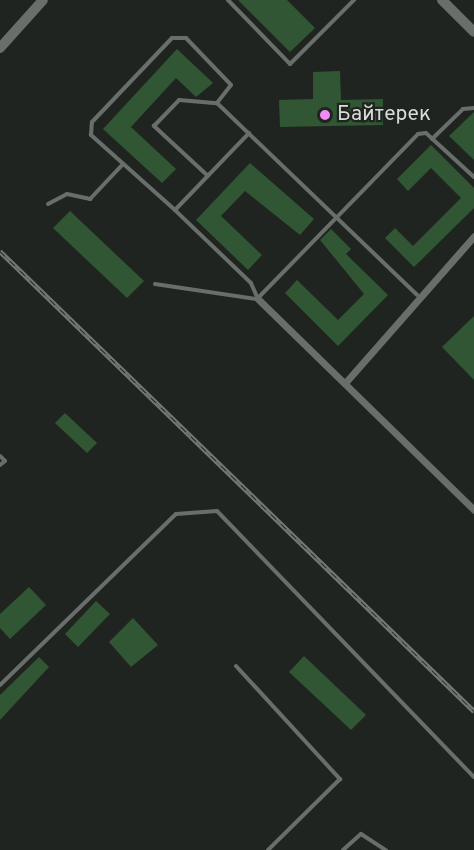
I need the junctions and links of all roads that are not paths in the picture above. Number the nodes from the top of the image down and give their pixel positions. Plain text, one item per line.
1 (43, 0) edge
2 (228, 0) edge
3 (354, 0) edge
4 (442, 0) edge
5 (474, 32) edge
6 (0, 48) edge
7 (217, 103) junction
8 (474, 108) edge
9 (249, 133) junction
10 (432, 139) junction
11 (122, 165) junction
12 (208, 176) junction
13 (474, 177) edge
14 (48, 204) dead end
15 (175, 210) junction
16 (338, 217) junction
17 (474, 236) edge
18 (155, 284) dead end
19 (417, 295) junction
20 (258, 299) junction
21 (345, 383) junction
22 (0, 456) edge
23 (0, 465) edge
24 (474, 510) edge
25 (236, 666) dead end
26 (0, 685) edge
27 (474, 777) edge
28 (268, 850) edge
29 (343, 850) edge
30 (386, 850) edge

1 - 6 main road
2 - 3 lane
4 - 5 main road
7 - 9 lane
7 - 11 lane
7 - 12 lane
8 - 10 lane
9 - 12 lane
9 - 16 lane
10 - 13 lane
10 - 16 lane
11 - 14 lane
11 - 15 lane
12 - 15 lane
15 - 20 lane
16 - 19 lane
16 - 20 lane
17 - 19 street
18 - 20 lane
19 - 21 street
20 - 21 street
21 - 24 street
22 - 23 lane
25 - 28 lane
26 - 27 lane
29 - 30 lane

